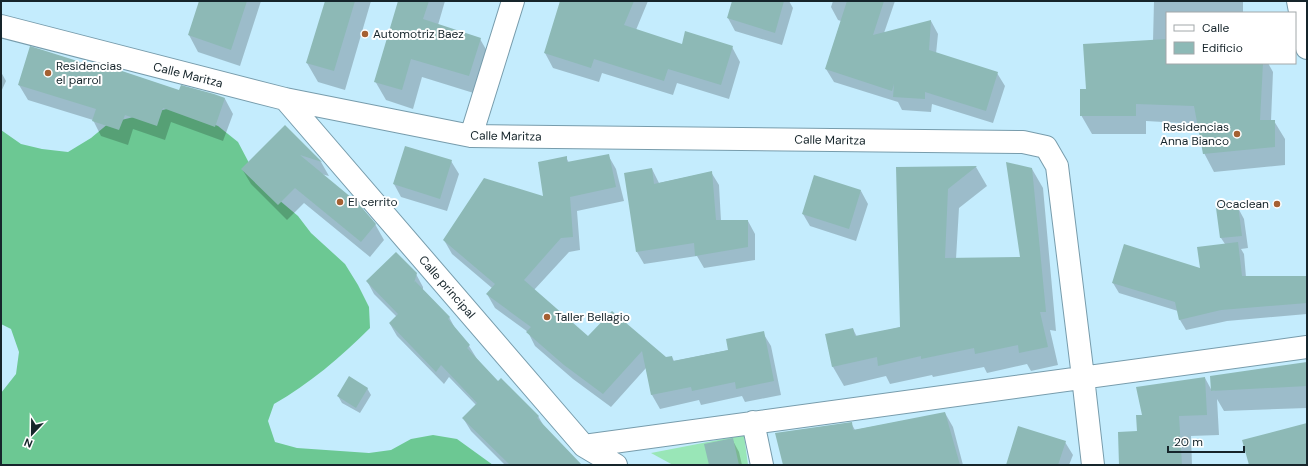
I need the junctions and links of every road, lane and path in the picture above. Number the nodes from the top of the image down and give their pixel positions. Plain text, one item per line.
1 (513, 1) edge
2 (1298, 1) edge
3 (1, 26) edge
4 (1307, 48) edge
5 (284, 99) junction
6 (471, 136) junction
7 (1307, 347) edge
8 (1083, 377) junction
9 (753, 422) junction
10 (584, 446) junction
11 (616, 465) edge
12 (762, 465) edge
13 (1093, 465) edge

1 - 6 street
2 - 4 street
3 - 5 street, Calle Maritza
5 - 6 street, Calle Maritza
5 - 10 street, Calle principal
6 - 8 street, Calle Maritza
7 - 8 street
8 - 9 street
8 - 13 street, Calle Maritza
9 - 10 street
9 - 12 street
10 - 11 street, Calle principal

